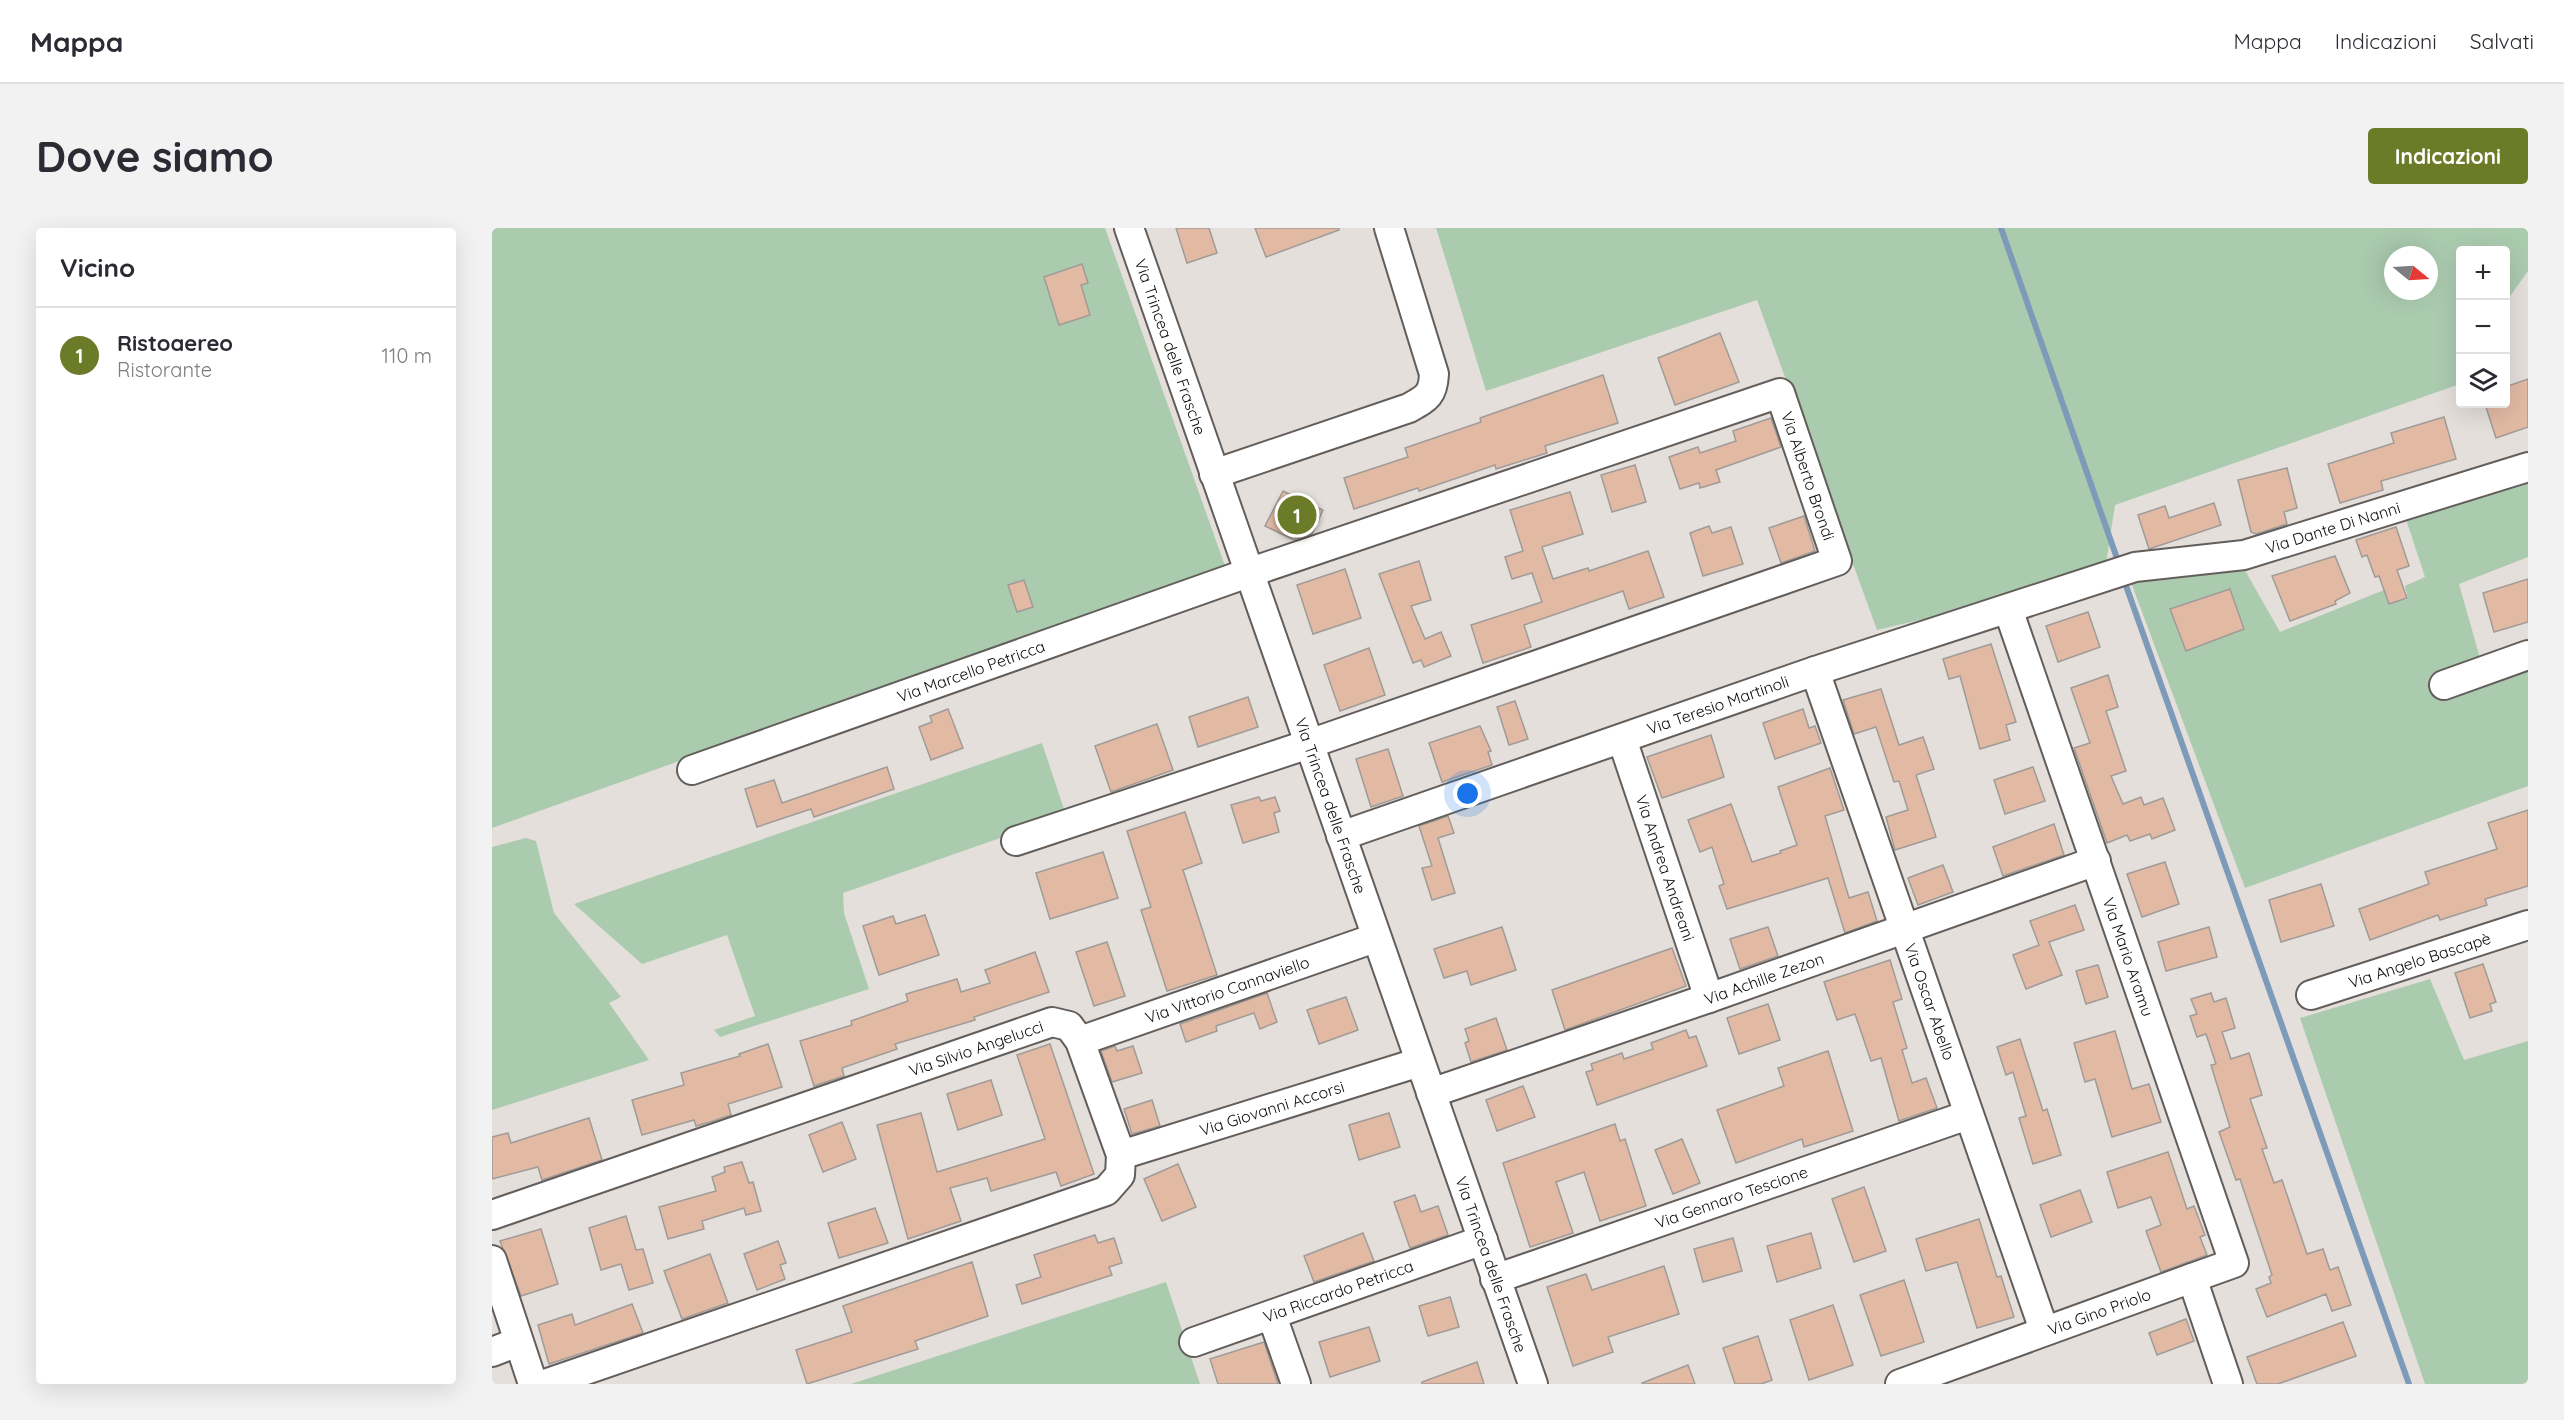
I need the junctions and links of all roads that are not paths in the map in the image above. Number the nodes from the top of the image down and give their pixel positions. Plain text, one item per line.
1 (1129, 228) edge
2 (1389, 228) edge
3 (2528, 467) edge
4 (1214, 474) junction
5 (1248, 573) junction
6 (2096, 579) joint
7 (2008, 609) junction
8 (2528, 655) edge
9 (1815, 672) junction
10 (2444, 685) dead end
11 (1622, 740) junction
12 (1309, 744) junction
13 (692, 770) dead end
14 (1341, 836) junction
15 (1016, 841) dead end
16 (2096, 861) junction
17 (2528, 925) edge
18 (1904, 929) junction
19 (1375, 938) junction
20 (2311, 995) dead end
21 (1709, 998) junction
22 (1080, 1041) junction
23 (1420, 1062) junction
24 (1431, 1093) junction
25 (1968, 1115) junction
26 (1121, 1155) junction
27 (492, 1215) edge
28 (1483, 1240) junction
29 (492, 1260) edge
30 (2192, 1278) junction
31 (1495, 1279) junction
32 (1272, 1316) junction
33 (2044, 1330) junction
34 (1194, 1342) dead end
35 (505, 1347) edge
36 (533, 1384) edge
37 (545, 1384) edge
38 (1296, 1384) edge
39 (1533, 1384) edge
40 (1900, 1384) edge
41 (2228, 1384) edge

1 - 4 street, Via Trincea delle Frasche
2 - 4 street
3 - 6 street, Via Dante Di Nanni
4 - 5 street, Via Trincea delle Frasche
5 - 12 street, Via Trincea delle Frasche
5 - 12 street, Via Alberto Brondi
5 - 13 street, Via Marcello Petricca
6 - 7 street, Via Teresio Martinoli
7 - 9 street, Via Teresio Martinoli
7 - 16 street, Via Mario Aramu
8 - 10 street
9 - 11 street, Via Teresio Martinoli
9 - 18 street, Via Oscar Abello
11 - 14 street, Via Teresio Martinoli
11 - 21 street, Via Andrea Andreani
12 - 14 street, Via Trincea delle Frasche
12 - 15 street
14 - 19 street, Via Trincea delle Frasche
16 - 18 street, Via Achille Zezon
16 - 30 street, Via Mario Aramu
17 - 20 street, Via Angelo Bascapè
18 - 21 street, Via Achille Zezon
18 - 25 street, Via Oscar Abello
19 - 22 street, Via Vittorio Cannaviello
19 - 23 street, Via Trincea delle Frasche
21 - 24 street, Via Achille Zezon
22 - 26 street
22 - 27 street, Via Silvio Angelucci
23 - 24 street, Via Trincea delle Frasche
23 - 26 street, Via Giovanni Accorsi
24 - 28 street, Via Trincea delle Frasche
25 - 31 street, Via Gennaro Tescione
25 - 33 street, Via Oscar Abello
26 - 37 street
28 - 31 street, Via Trincea delle Frasche
28 - 32 street, Via Riccardo Petricca
29 - 35 street
30 - 33 street, Via Gino Priolo
30 - 41 street
31 - 39 street, Via Trincea delle Frasche
32 - 34 street, Via Riccardo Petricca
32 - 38 street
33 - 40 street, Via Gino Priolo
35 - 36 street

